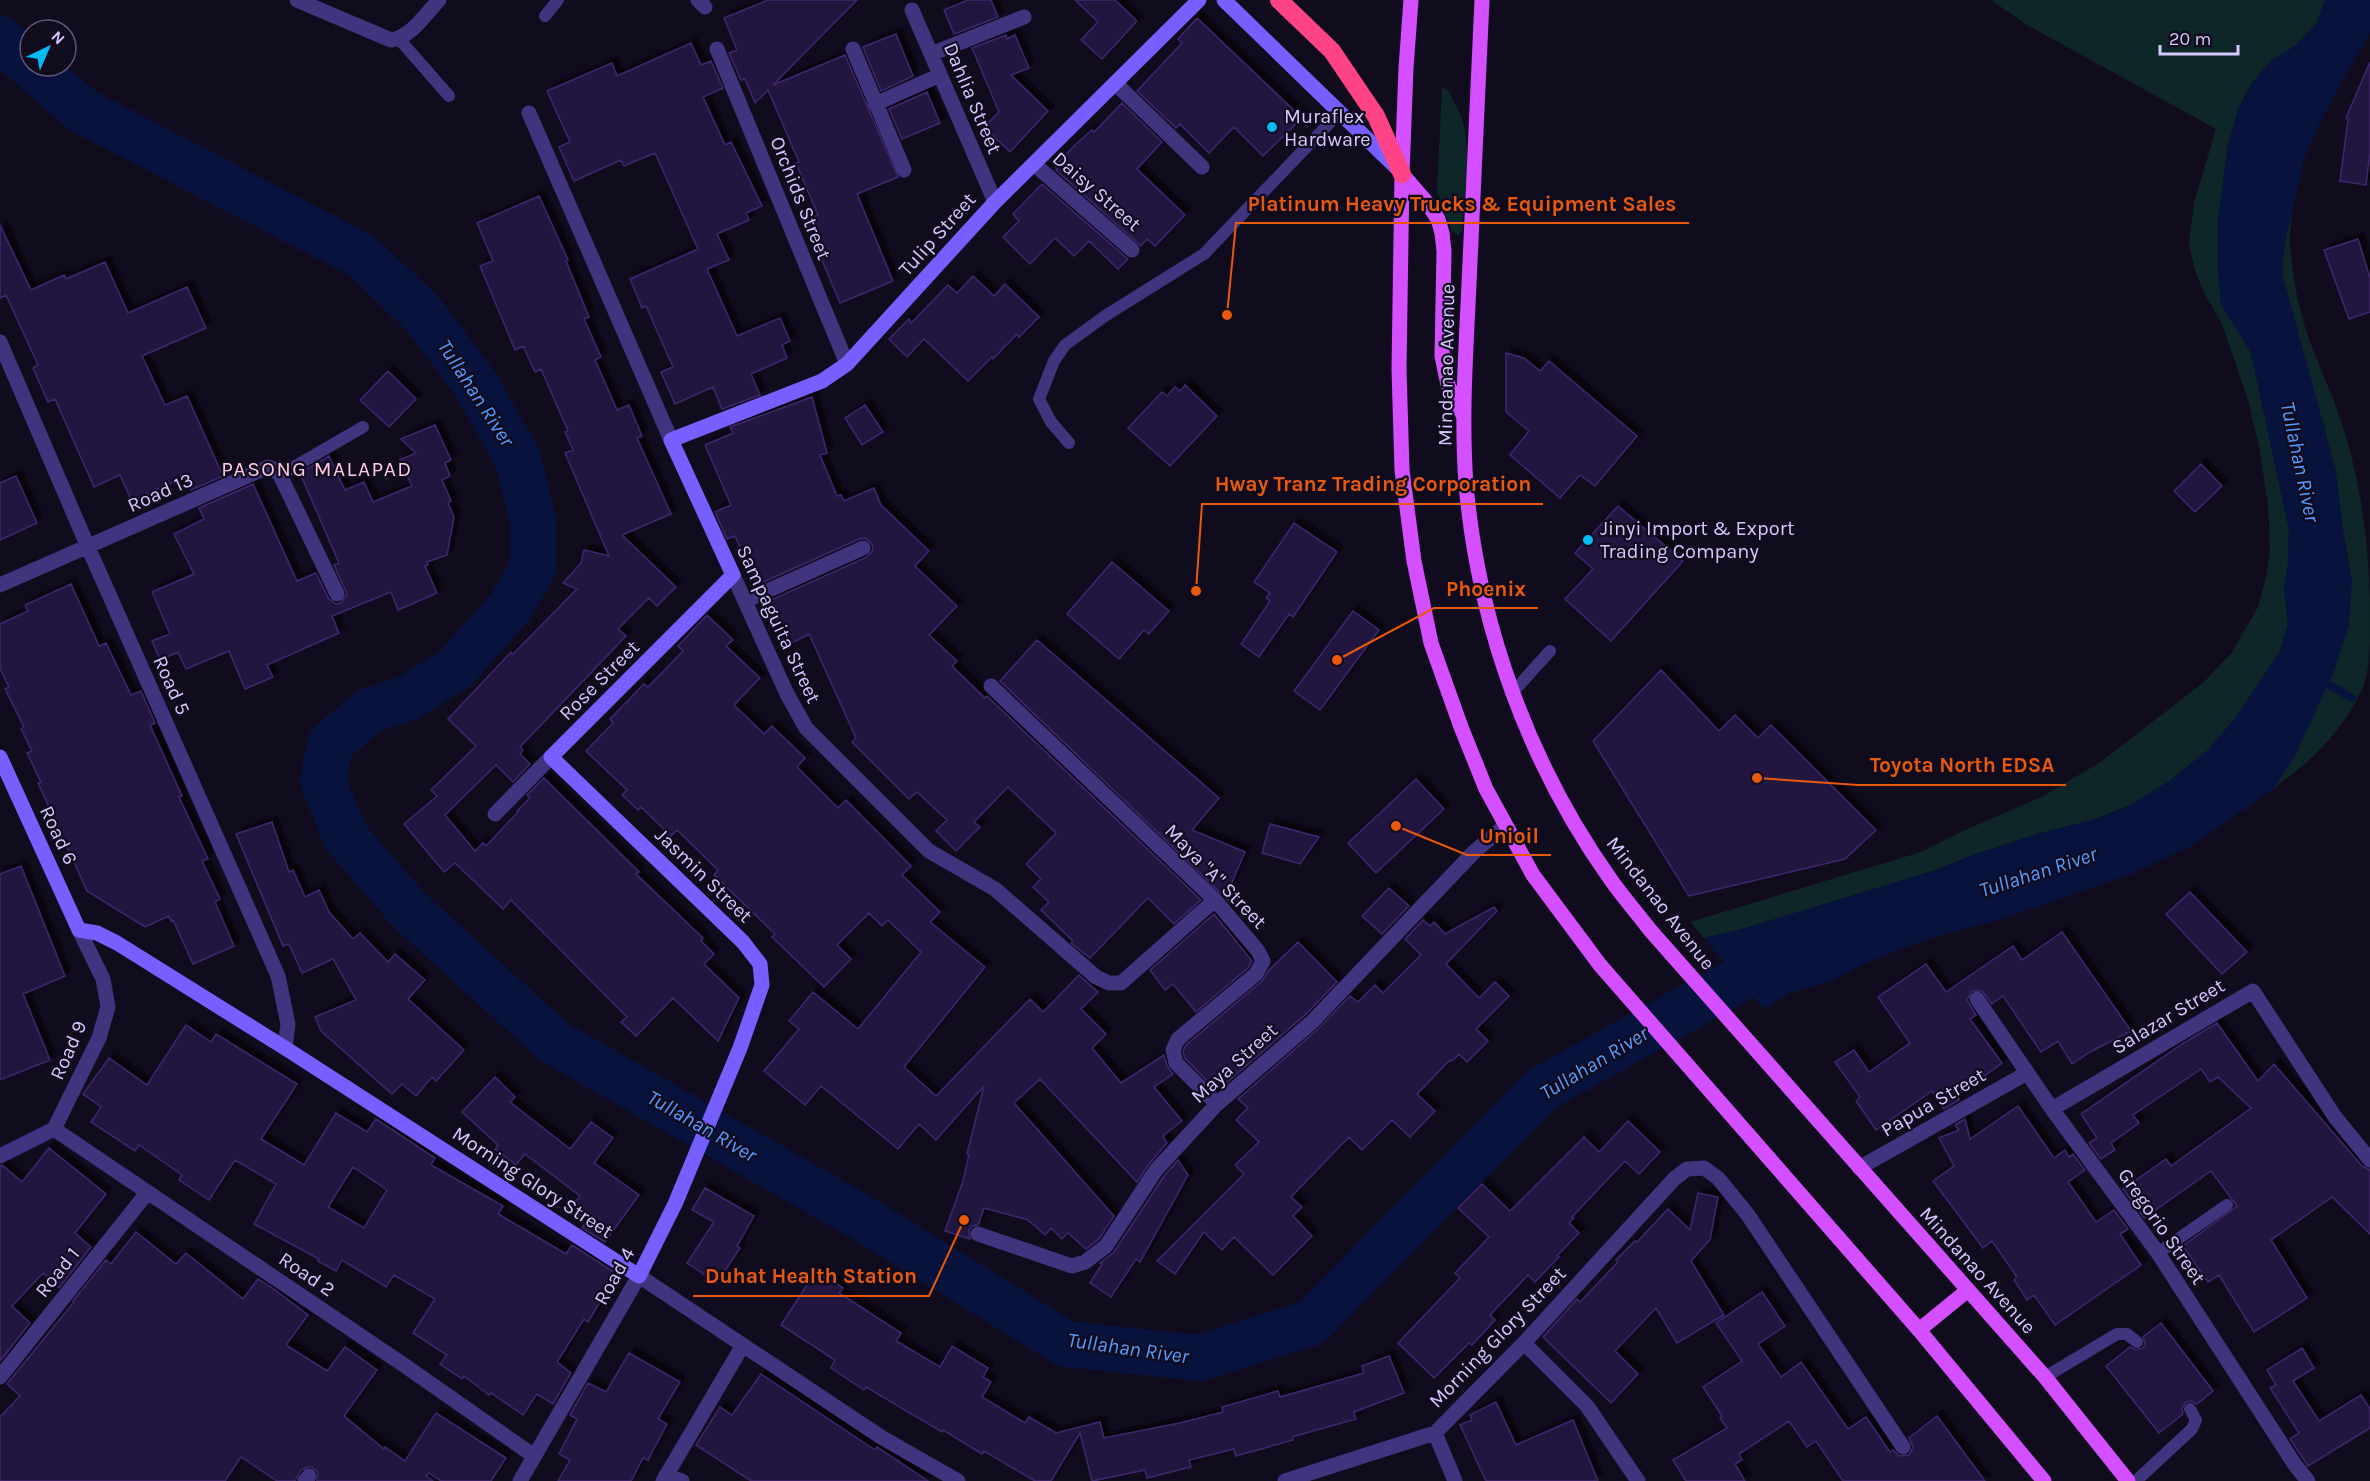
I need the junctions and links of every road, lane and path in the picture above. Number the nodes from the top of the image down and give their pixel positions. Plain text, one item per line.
1 (297, 0) edge
2 (439, 0) edge
3 (558, 0) edge
4 (1199, 0) edge
5 (1224, 0) edge
6 (1279, 0) edge
7 (1411, 0) edge
8 (1482, 0) edge
9 (912, 10) dead end
10 (545, 16) dead end
11 (1024, 17) dead end
12 (395, 40) junction
13 (717, 49) dead end
14 (853, 49) dead end
15 (931, 54) junction
16 (940, 75) junction
17 (1115, 83) junction
18 (450, 96) dead end
19 (875, 104) junction
20 (1340, 112) junction
21 (529, 113) dead end
22 (1034, 164) junction
23 (1202, 167) dead end
24 (904, 170) dead end
25 (1402, 174) junction
26 (995, 202) junction
27 (1132, 250) dead end
28 (0, 342) edge
29 (847, 364) junction
30 (1463, 415) junction
31 (363, 428) dead end
32 (670, 440) junction
33 (1069, 443) dead end
34 (280, 475) junction
35 (88, 547) junction
36 (863, 548) dead end
37 (733, 575) junction
38 (0, 585) edge
39 (337, 594) dead end
40 (745, 601) junction
41 (1550, 651) dead end
42 (991, 686) dead end
43 (1513, 692) junction
44 (0, 757) edge
45 (551, 758) junction
46 (495, 814) dead end
47 (1505, 826) junction
48 (1215, 900) junction
49 (79, 930) junction
50 (1977, 999) dead end
51 (285, 1048) junction
52 (740, 1048) joint
53 (2027, 1073) junction
54 (1217, 1104) junction
55 (2052, 1109) junction
56 (54, 1129) junction
57 (0, 1156) edge
58 (2370, 1160) edge
59 (1858, 1168) junction
60 (147, 1193) junction
61 (2227, 1205) dead end
62 (978, 1234) dead end
63 (2158, 1253) junction
64 (639, 1276) junction
65 (1968, 1290) junction
66 (1919, 1330) junction
67 (2137, 1342) dead end
68 (1524, 1343) junction
69 (743, 1345) junction
70 (0, 1377) edge
71 (2045, 1377) junction
72 (2190, 1410) dead end
73 (1435, 1432) junction
74 (1903, 1447) dead end
75 (534, 1456) junction
76 (665, 1478) edge
77 (520, 1481) edge
78 (682, 1481) edge
79 (958, 1481) edge
80 (1285, 1481) edge
81 (1455, 1481) edge
82 (1638, 1481) edge
83 (2044, 1481) edge
84 (2128, 1481) edge
85 (2136, 1481) edge
86 (2308, 1481) edge

1 - 12 street
2 - 12 street
3 - 10 lane
4 - 17 street, Tulip Street
5 - 20 street
6 - 25 highway
7 - 25 main road
8 - 30 main road, Mindanao Avenue
9 - 15 street, Dahlia Street
11 - 15 street
12 - 18 lane
13 - 29 street, Orchids Street
14 - 19 street
15 - 16 street, Dahlia Street
16 - 19 street
16 - 26 street, Dahlia Street
17 - 22 street, Tulip Street
17 - 23 street
19 - 24 street
20 - 25 street
20 - 33 lane
21 - 32 street, Sampaguita Street
22 - 26 street, Tulip Street
22 - 27 street, Daisy Street
25 - 30 main road
25 - 47 main road
26 - 29 street, Tulip Street
28 - 35 street, Road 5
29 - 32 street, Tulip Street
30 - 43 main road, Mindanao Avenue
31 - 34 lane
32 - 37 street, Sampaguita Street
34 - 35 street, Road 13
34 - 39 street
35 - 38 street, Road 13
35 - 51 street, Road 5
36 - 40 street
37 - 40 street, Sampaguita Street
37 - 45 street, Rose Street
40 - 48 street, Sampaguita Street
41 - 43 lane
42 - 48 street, Maya "A" Street
43 - 59 main road, Mindanao Avenue
44 - 49 street, Road 6
45 - 46 street, Rose Street
45 - 52 street, Jasmin Street
47 - 54 street, Maya Street
47 - 66 main road
48 - 54 street, Maya "A" Street
49 - 51 street, Morning Glory Street
49 - 56 street, Road 9
50 - 53 street, Gregorio Street
51 - 64 street, Morning Glory Street
52 - 64 street, Road 4
53 - 55 street, Gregorio Street
53 - 59 street, Papua Street
54 - 62 street, Maya Street
55 - 58 street, Salazar Street
55 - 63 street, Gregorio Street
56 - 57 street
56 - 60 street, Road 2
59 - 65 main road, Mindanao Avenue
60 - 70 street, Road 1
60 - 75 street, Road 2
61 - 63 lane
63 - 86 street, Gregorio Street
64 - 69 street, Morning Glory Street
64 - 75 street, Road 4
65 - 66 main road
65 - 71 main road, Mindanao Avenue
66 - 83 main road
67 - 71 lane
68 - 73 street, Morning Glory Street
68 - 74 street, Morning Glory Street
68 - 82 street
69 - 76 street
69 - 79 street, Morning Glory Street
71 - 84 main road, Mindanao Avenue
72 - 85 lane
73 - 80 street, Morning Glory Street
73 - 81 street
75 - 77 street, Road 4
76 - 78 street

